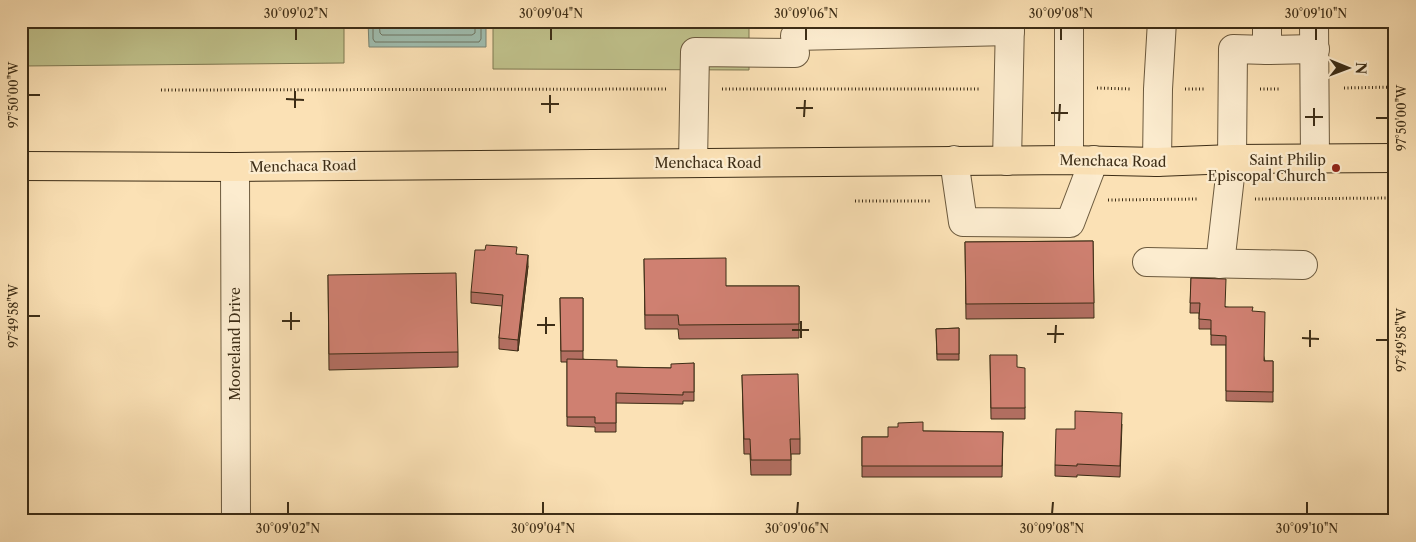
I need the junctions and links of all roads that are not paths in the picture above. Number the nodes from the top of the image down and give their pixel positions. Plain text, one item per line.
1 (1069, 21) edge
2 (1162, 21) edge
3 (1267, 21) edge
4 (1314, 21) edge
5 (1010, 26) edge
6 (1314, 49) junction
7 (1267, 50) junction
8 (1315, 158) junction
9 (1395, 158) edge
10 (1232, 159) junction
11 (954, 160) junction
12 (1081, 160) junction
13 (1007, 161) junction
14 (1158, 162) junction
15 (693, 163) junction
16 (21, 166) edge
17 (235, 167) junction
18 (1147, 262) dead end
19 (1220, 264) junction
20 (1302, 265) dead end
21 (236, 521) edge

1 - 12 street
2 - 14 street
3 - 7 street
4 - 6 street
5 - 13 street
5 - 15 street
6 - 7 street
6 - 8 street
7 - 10 street
8 - 9 main road, Menchaca Road
8 - 10 main road, Menchaca Road
10 - 14 main road, Menchaca Road
10 - 19 street
11 - 12 street
11 - 13 main road, Menchaca Road
11 - 15 main road, Menchaca Road
12 - 13 main road, Menchaca Road
12 - 14 main road, Menchaca Road
15 - 17 main road, Menchaca Road
16 - 17 main road, Menchaca Road
17 - 21 street, Mooreland Drive
18 - 19 street
19 - 20 street

